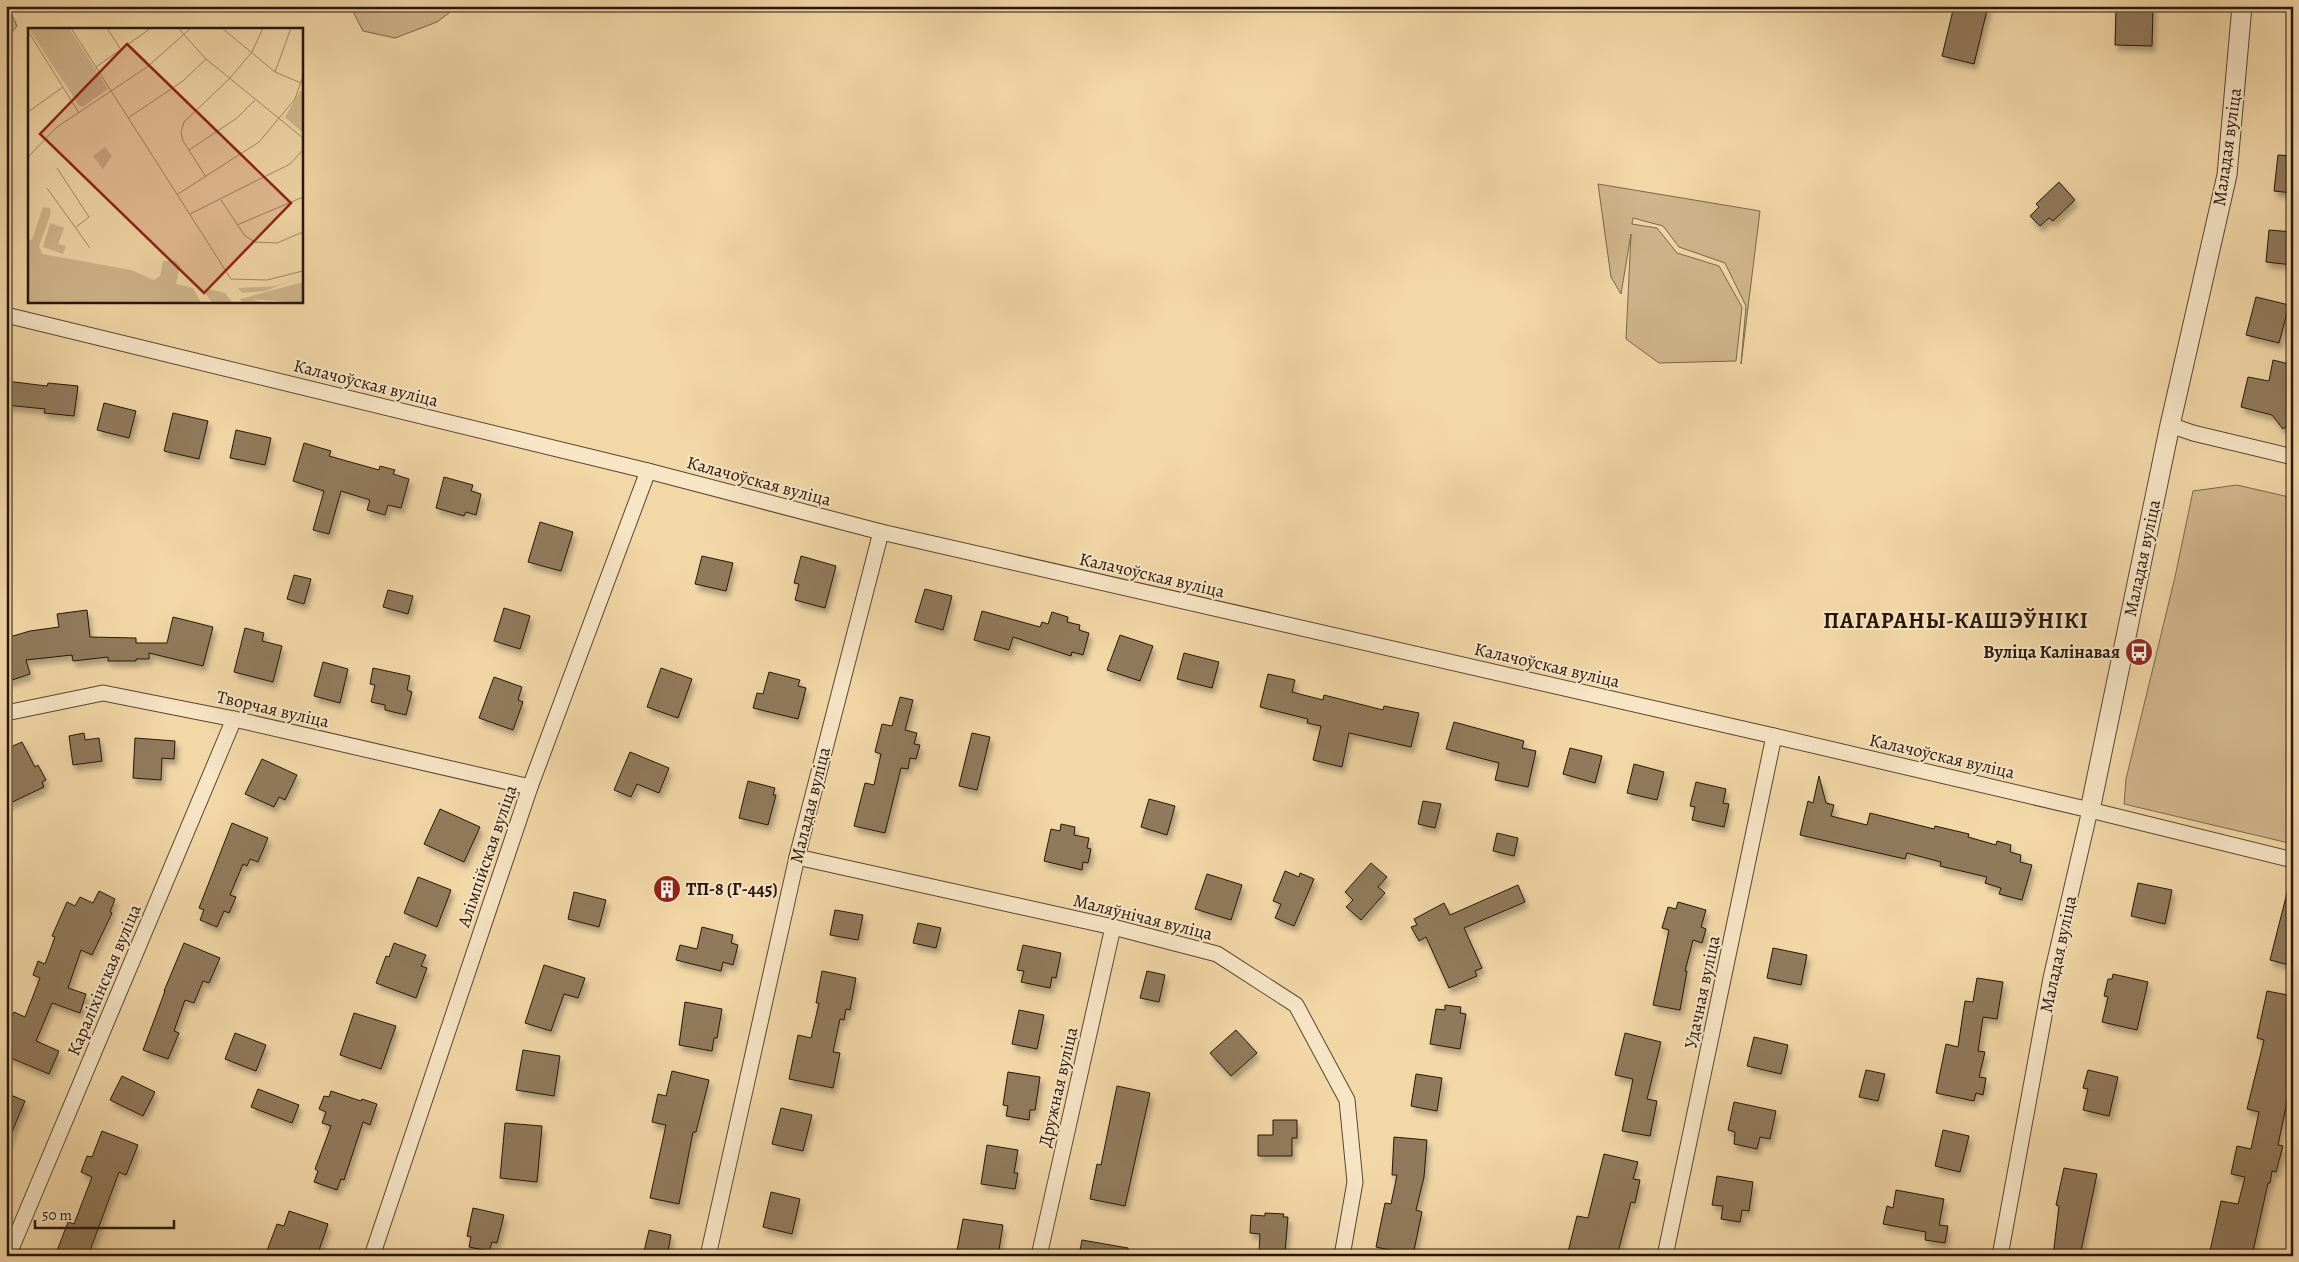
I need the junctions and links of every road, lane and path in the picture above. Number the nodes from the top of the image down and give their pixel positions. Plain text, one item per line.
1 (2242, 6) edge
2 (6, 315) edge
3 (2170, 425) junction
4 (2293, 457) edge
5 (648, 471) junction
6 (881, 532) junction
7 (6, 713) edge
8 (234, 719) junction
9 (1774, 736) junction
10 (530, 787) junction
11 (2090, 810) junction
12 (797, 857) junction
13 (2293, 860) edge
14 (1113, 927) junction
15 (8, 1256) edge
16 (372, 1256) edge
17 (708, 1256) edge
18 (1039, 1256) edge
19 (1342, 1256) edge
20 (1665, 1256) edge
21 (2000, 1256) edge

1 - 3 street, Маладая вуліца
2 - 5 street, Калачоўская вуліца
3 - 4 street
3 - 11 street, Маладая вуліца
5 - 6 street, Калачоўская вуліца
5 - 10 street, Алімпійская вуліца
6 - 9 street, Калачоўская вуліца
6 - 12 street, Маладая вуліца
7 - 8 street, Творчая вуліца
8 - 10 street, Творчая вуліца
8 - 15 street, Караліхінская вуліца
9 - 11 street, Калачоўская вуліца
9 - 20 street, Удачная вуліца
10 - 16 street, Алімпійская вуліца
11 - 13 street, Калачоўская вуліца
11 - 21 street, Маладая вуліца
12 - 14 street, Маляўнічая вуліца
12 - 17 street, Маладая вуліца
14 - 18 street, Дружная вуліца
14 - 19 street, Маляўнічая вуліца

